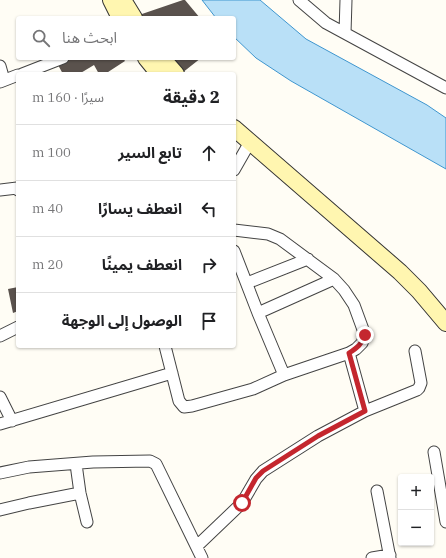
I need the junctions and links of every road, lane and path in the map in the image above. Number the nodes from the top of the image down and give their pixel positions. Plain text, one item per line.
1 (111, 0) edge
2 (123, 0) edge
3 (299, 0) edge
4 (346, 0) edge
5 (119, 16) edge
6 (133, 16) edge
7 (345, 33) junction
8 (58, 60) edge
9 (148, 60) edge
10 (164, 60) edge
11 (0, 66) edge
12 (27, 72) edge
13 (157, 72) edge
14 (174, 72) edge
15 (16, 76) edge
16 (2, 81) edge
17 (446, 88) edge
18 (236, 132) edge
19 (242, 145) edge
20 (236, 164) edge
21 (16, 188) edge
22 (0, 190) edge
23 (236, 230) edge
24 (236, 256) edge
25 (308, 259) junction
26 (334, 279) junction
27 (247, 283) junction
28 (258, 313) junction
29 (446, 323) edge
30 (16, 328) edge
31 (446, 334) edge
32 (0, 336) edge
33 (166, 348) edge
34 (415, 351) dead end
35 (349, 353) junction
36 (172, 373) junction
37 (284, 375) junction
38 (0, 397) edge
39 (365, 411) junction
40 (12, 421) junction
41 (0, 424) edge
42 (434, 452) dead end
43 (76, 464) junction
44 (0, 473) edge
45 (377, 491) dead end
46 (80, 493) junction
47 (0, 510) edge
48 (87, 522) dead end
49 (446, 522) edge
50 (197, 546) junction
51 (390, 556) edge
52 (202, 558) edge
53 (372, 558) edge

1 - 5 main road
2 - 6 main road
3 - 7 street
4 - 7 street
7 - 17 street
8 - 12 street
9 - 13 main road
10 - 14 main road
11 - 16 street
15 - 16 street
18 - 19 main road
19 - 20 street
19 - 29 main road
19 - 31 main road
21 - 22 street
23 - 25 street
24 - 27 street
25 - 26 street
25 - 27 street
26 - 28 street
26 - 35 street
27 - 28 street
28 - 37 street
30 - 32 street
33 - 36 street
34 - 39 street
35 - 37 street
35 - 39 street
36 - 37 street
36 - 40 street
38 - 40 street
39 - 50 street
40 - 41 street
42 - 49 street
43 - 44 street
43 - 46 street
43 - 50 street
45 - 51 street
46 - 47 street
46 - 48 street
50 - 52 street
51 - 53 street

